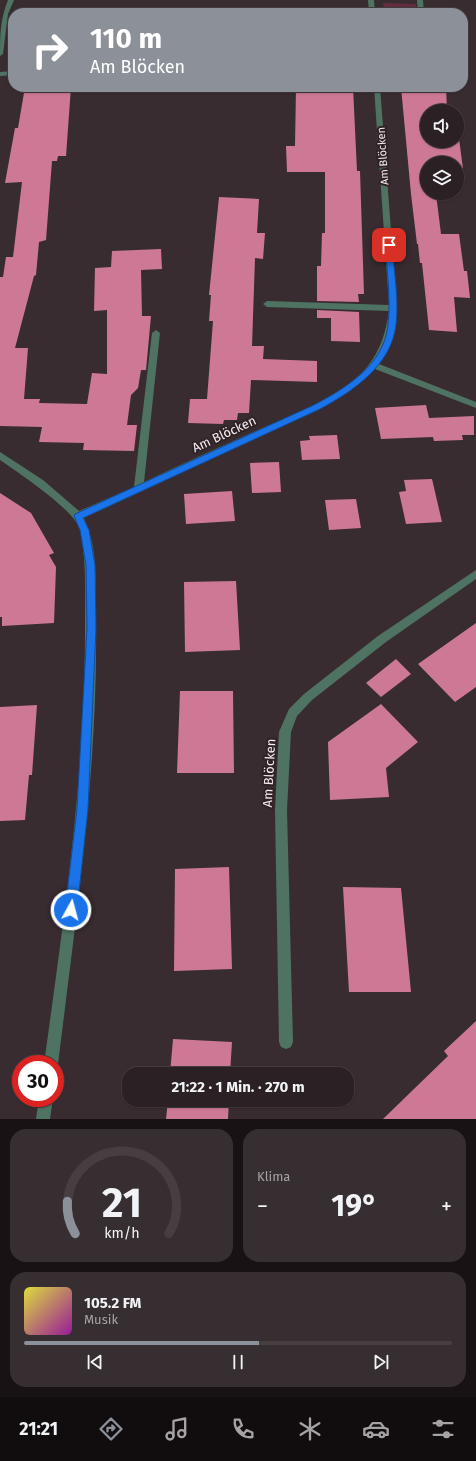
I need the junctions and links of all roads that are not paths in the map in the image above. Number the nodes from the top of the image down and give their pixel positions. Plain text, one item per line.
1 (11, 0) edge
2 (0, 54) edge
3 (377, 92) edge
4 (267, 304) dead end
5 (393, 308) junction
6 (156, 333) dead end
7 (374, 365) junction
8 (476, 405) edge
9 (0, 455) edge
10 (138, 488) junction
11 (78, 516) junction
12 (476, 574) edge
13 (286, 1042) dead end
14 (51, 1055) edge
15 (45, 1107) edge
16 (43, 1119) edge

1 - 2 street
3 - 5 street, Am Blöcken
4 - 5 street
5 - 7 street, Am Blöcken
6 - 10 street
7 - 8 street
7 - 10 street, Am Blöcken
9 - 11 street
10 - 11 street, Am Blöcken
11 - 14 street
12 - 13 street, Am Blöcken
15 - 16 street

